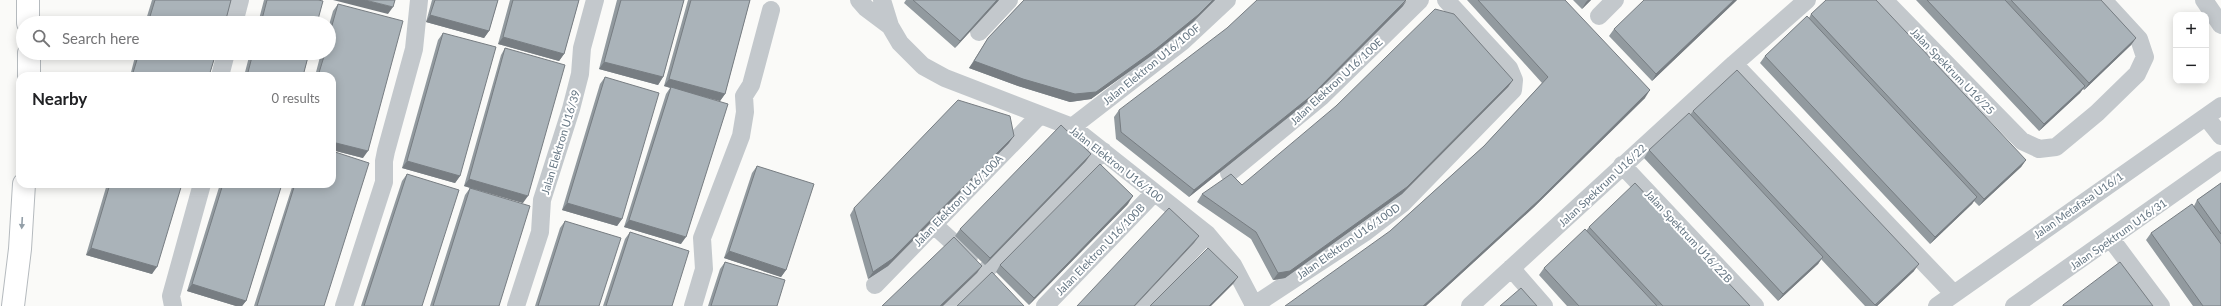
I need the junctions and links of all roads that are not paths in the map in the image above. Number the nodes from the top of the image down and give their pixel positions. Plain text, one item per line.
1 (28, 0) edge
2 (240, 0) edge
3 (419, 0) edge
4 (595, 0) edge
5 (859, 0) edge
6 (882, 0) edge
7 (1009, 0) edge
8 (1228, 0) edge
9 (1420, 0) edge
10 (1446, 0) edge
11 (1615, 0) edge
12 (1807, 0) edge
13 (1884, 0) edge
14 (2103, 0) edge
15 (2204, 0) edge
16 (771, 10) dead end
17 (28, 16) edge
18 (236, 16) edge
19 (1598, 16) dead end
20 (2221, 25) edge
21 (890, 26) junction
22 (979, 32) dead end
23 (29, 60) edge
24 (224, 60) edge
25 (1734, 64) junction
26 (29, 72) edge
27 (221, 72) edge
28 (2221, 106) edge
29 (1040, 115) junction
30 (2206, 116) junction
31 (1072, 127) junction
32 (2221, 136) edge
33 (1103, 151) junction
34 (2221, 160) edge
35 (1622, 166) junction
36 (1229, 173) edge
37 (24, 188) edge
38 (201, 188) edge
39 (1154, 193) junction
40 (934, 225) junction
41 (1207, 234) junction
42 (2111, 239) junction
43 (1510, 268) junction
44 (990, 277) junction
45 (875, 285) dead end
46 (1953, 293) junction
47 (1254, 305) edge
48 (13, 306) edge
49 (173, 306) edge
50 (344, 306) edge
51 (516, 306) edge
52 (693, 306) edge
53 (950, 306) edge
54 (1045, 306) edge
55 (1140, 306) edge
56 (1470, 306) edge
57 (1544, 306) edge
58 (1756, 306) edge
59 (1937, 306) edge
60 (2014, 306) edge
61 (2161, 306) edge

1 - 17 main road
2 - 18 street
3 - 50 street
4 - 51 street, Jalan Elektron U16/39
5 - 21 street
6 - 21 street
7 - 22 street
8 - 31 street, Jalan Elektron U16/100F
9 - 36 street, Jalan Elektron U16/100E
10 - 47 street, Jalan Elektron U16/100D
11 - 19 street
12 - 25 street, Jalan Spektrum U16/22
13 - 14 street, Jalan Spektrum U16/25
15 - 20 street
16 - 52 street
21 - 29 street, Jalan Elektron U16/100
23 - 26 main road
24 - 27 street
25 - 35 street, Jalan Spektrum U16/22
25 - 46 street
28 - 30 street, Jalan Metafasa U16/1
29 - 31 street, Jalan Elektron U16/100
29 - 40 street, Jalan Elektron U16/100A
30 - 32 street
30 - 46 street, Jalan Metafasa U16/1
31 - 33 street, Jalan Elektron U16/100
33 - 39 street, Jalan Elektron U16/100
33 - 44 street
34 - 42 street, Jalan Spektrum U16/31
35 - 43 street, Jalan Spektrum U16/22
35 - 58 street, Jalan Spektrum U16/22B
37 -> 48 main road
38 - 49 street
39 - 41 street, Jalan Elektron U16/100
39 - 54 street, Jalan Elektron U16/100B
40 - 44 street
40 - 45 street, Jalan Elektron U16/100A
41 - 47 street, Jalan Elektron U16/100
41 - 55 street
42 - 60 street, Jalan Spektrum U16/31
42 - 61 street
43 - 56 street, Jalan Spektrum U16/22
43 - 57 street
44 - 53 street
46 - 59 street, Jalan Metafasa U16/1

